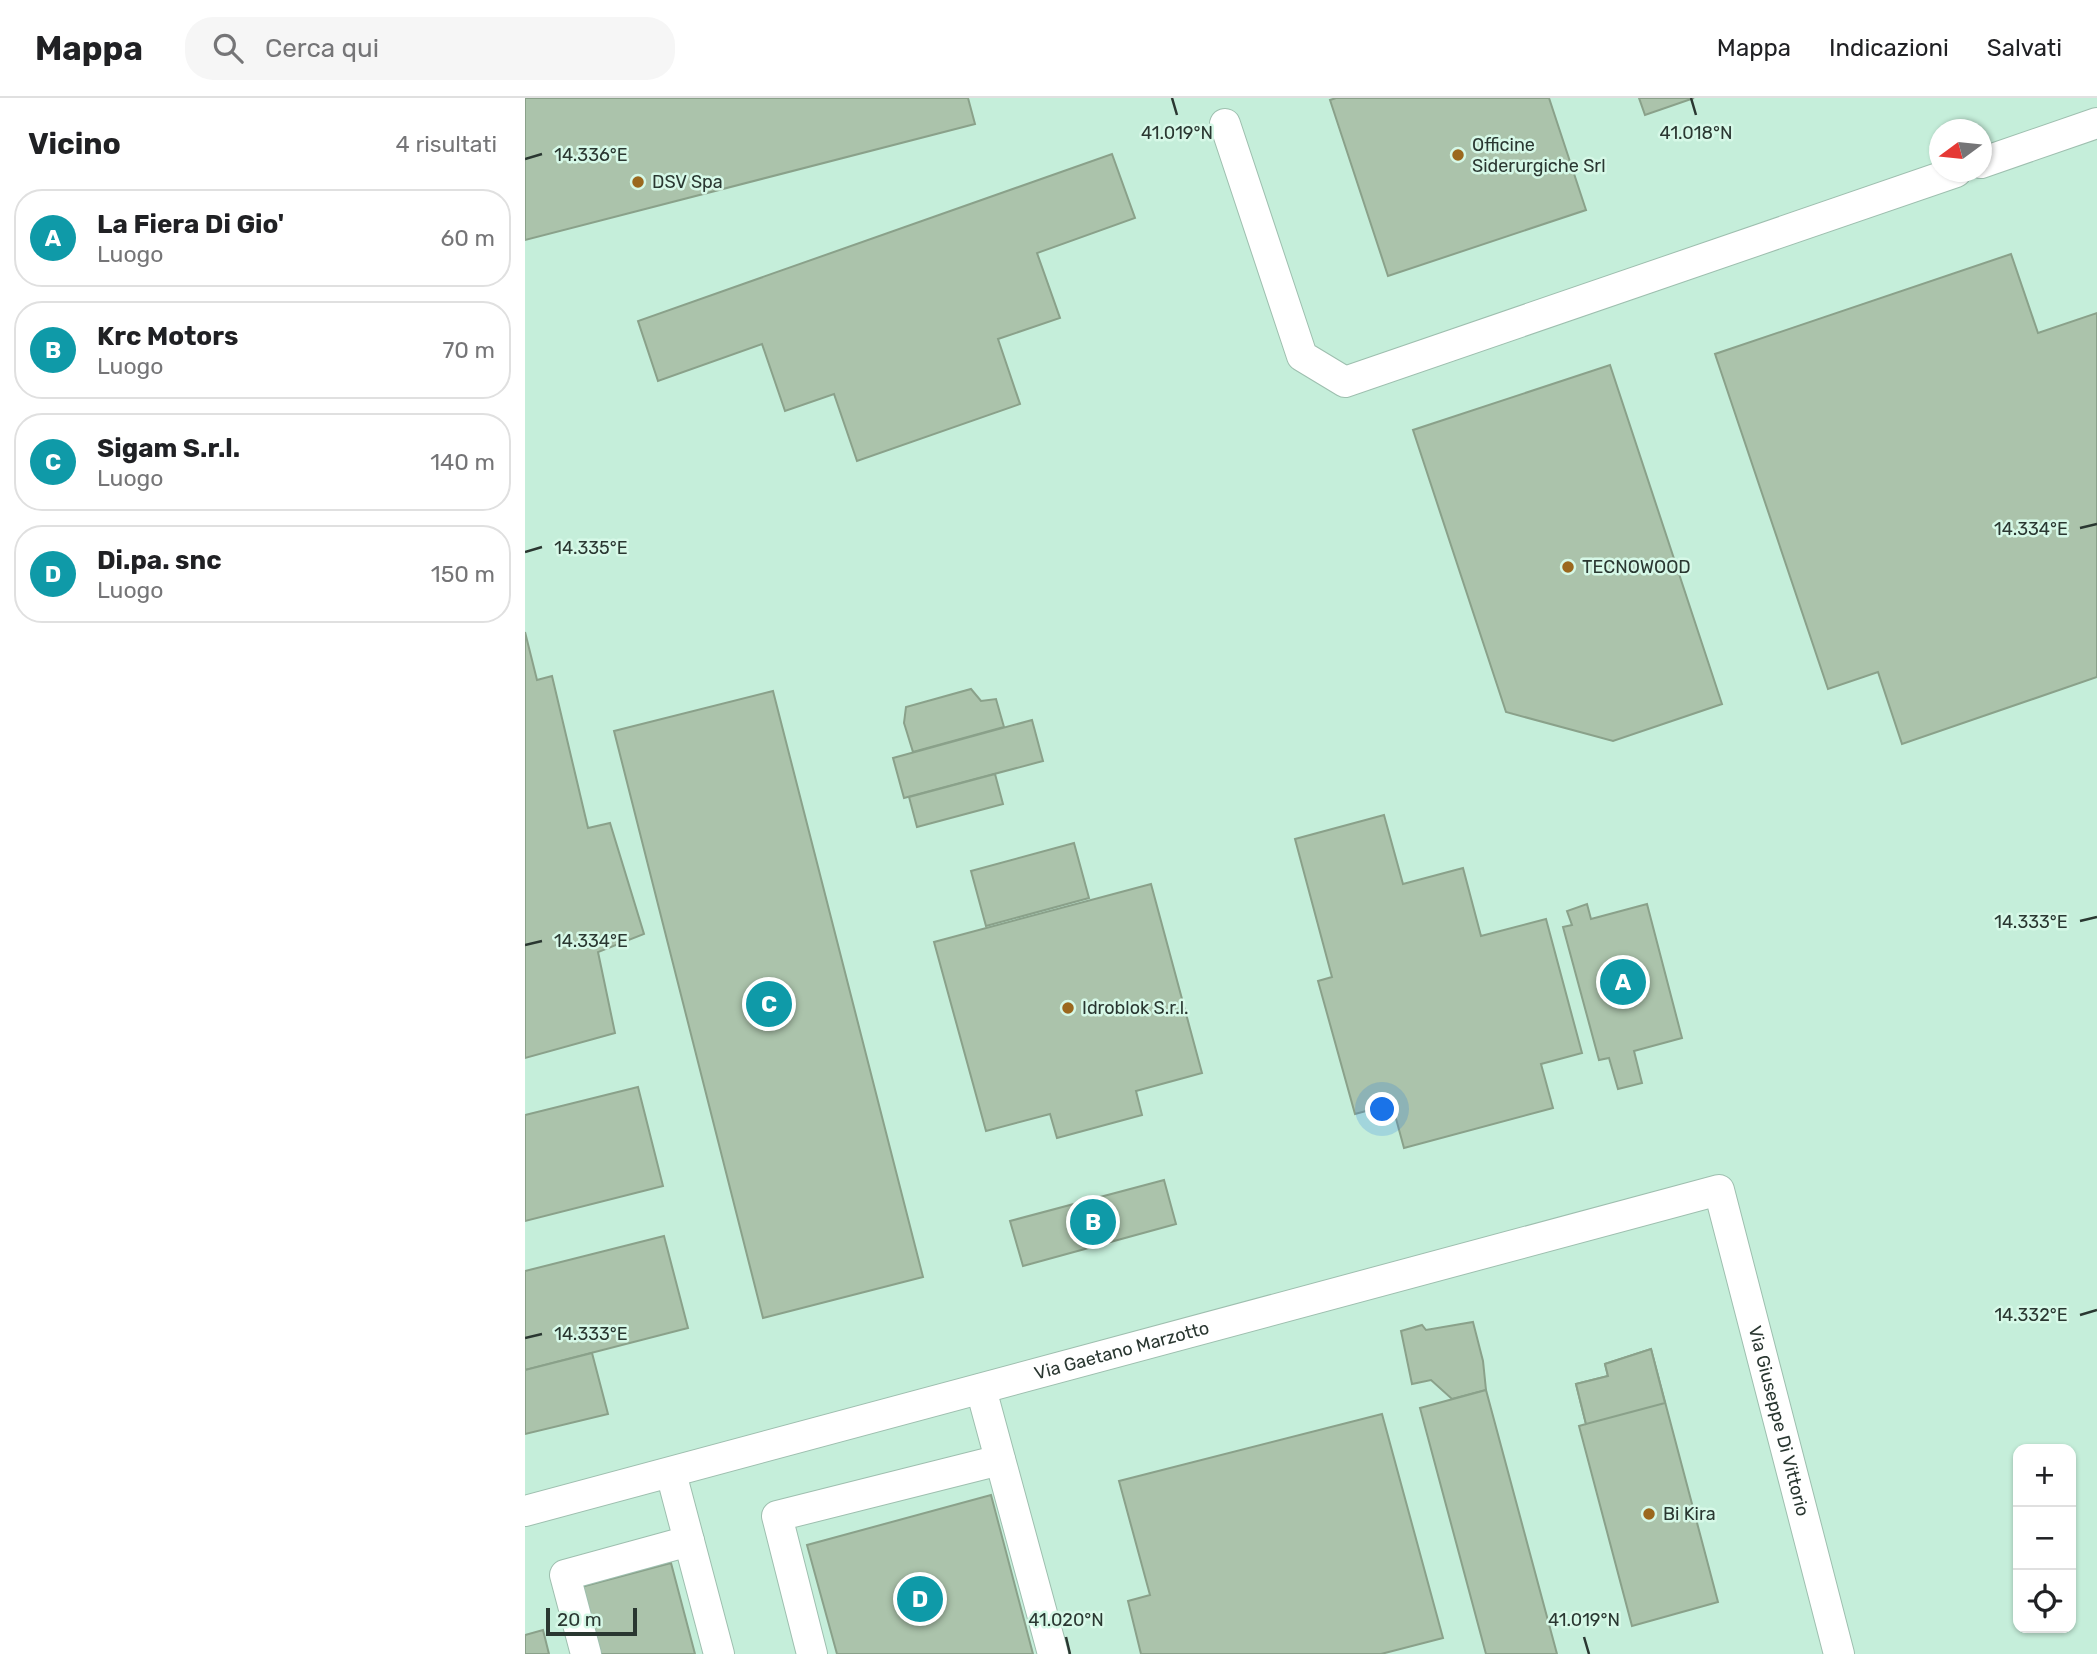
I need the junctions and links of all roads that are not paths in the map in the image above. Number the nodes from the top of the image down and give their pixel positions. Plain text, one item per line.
1 (2097, 123) edge
2 (1225, 124) dead end
3 (1992, 160) edge
4 (1929, 181) edge
5 (1719, 1190) joint
6 (981, 1389) junction
7 (1000, 1460) junction
8 (671, 1473) junction
9 (525, 1511) edge
10 (689, 1541) junction
11 (586, 1654) edge
12 (719, 1654) edge
13 (812, 1654) edge
14 (1053, 1654) edge
15 (1839, 1654) edge

1 - 3 street
2 - 4 street
5 - 6 street, Via Gaetano Marzotto
5 - 15 street, Via Giuseppe Di Vittorio
6 - 7 street
6 - 8 street, Via Gaetano Marzotto
7 - 13 street
7 - 14 street
8 - 9 street, Via Gaetano Marzotto
8 - 10 street
10 - 11 street
10 - 12 street

